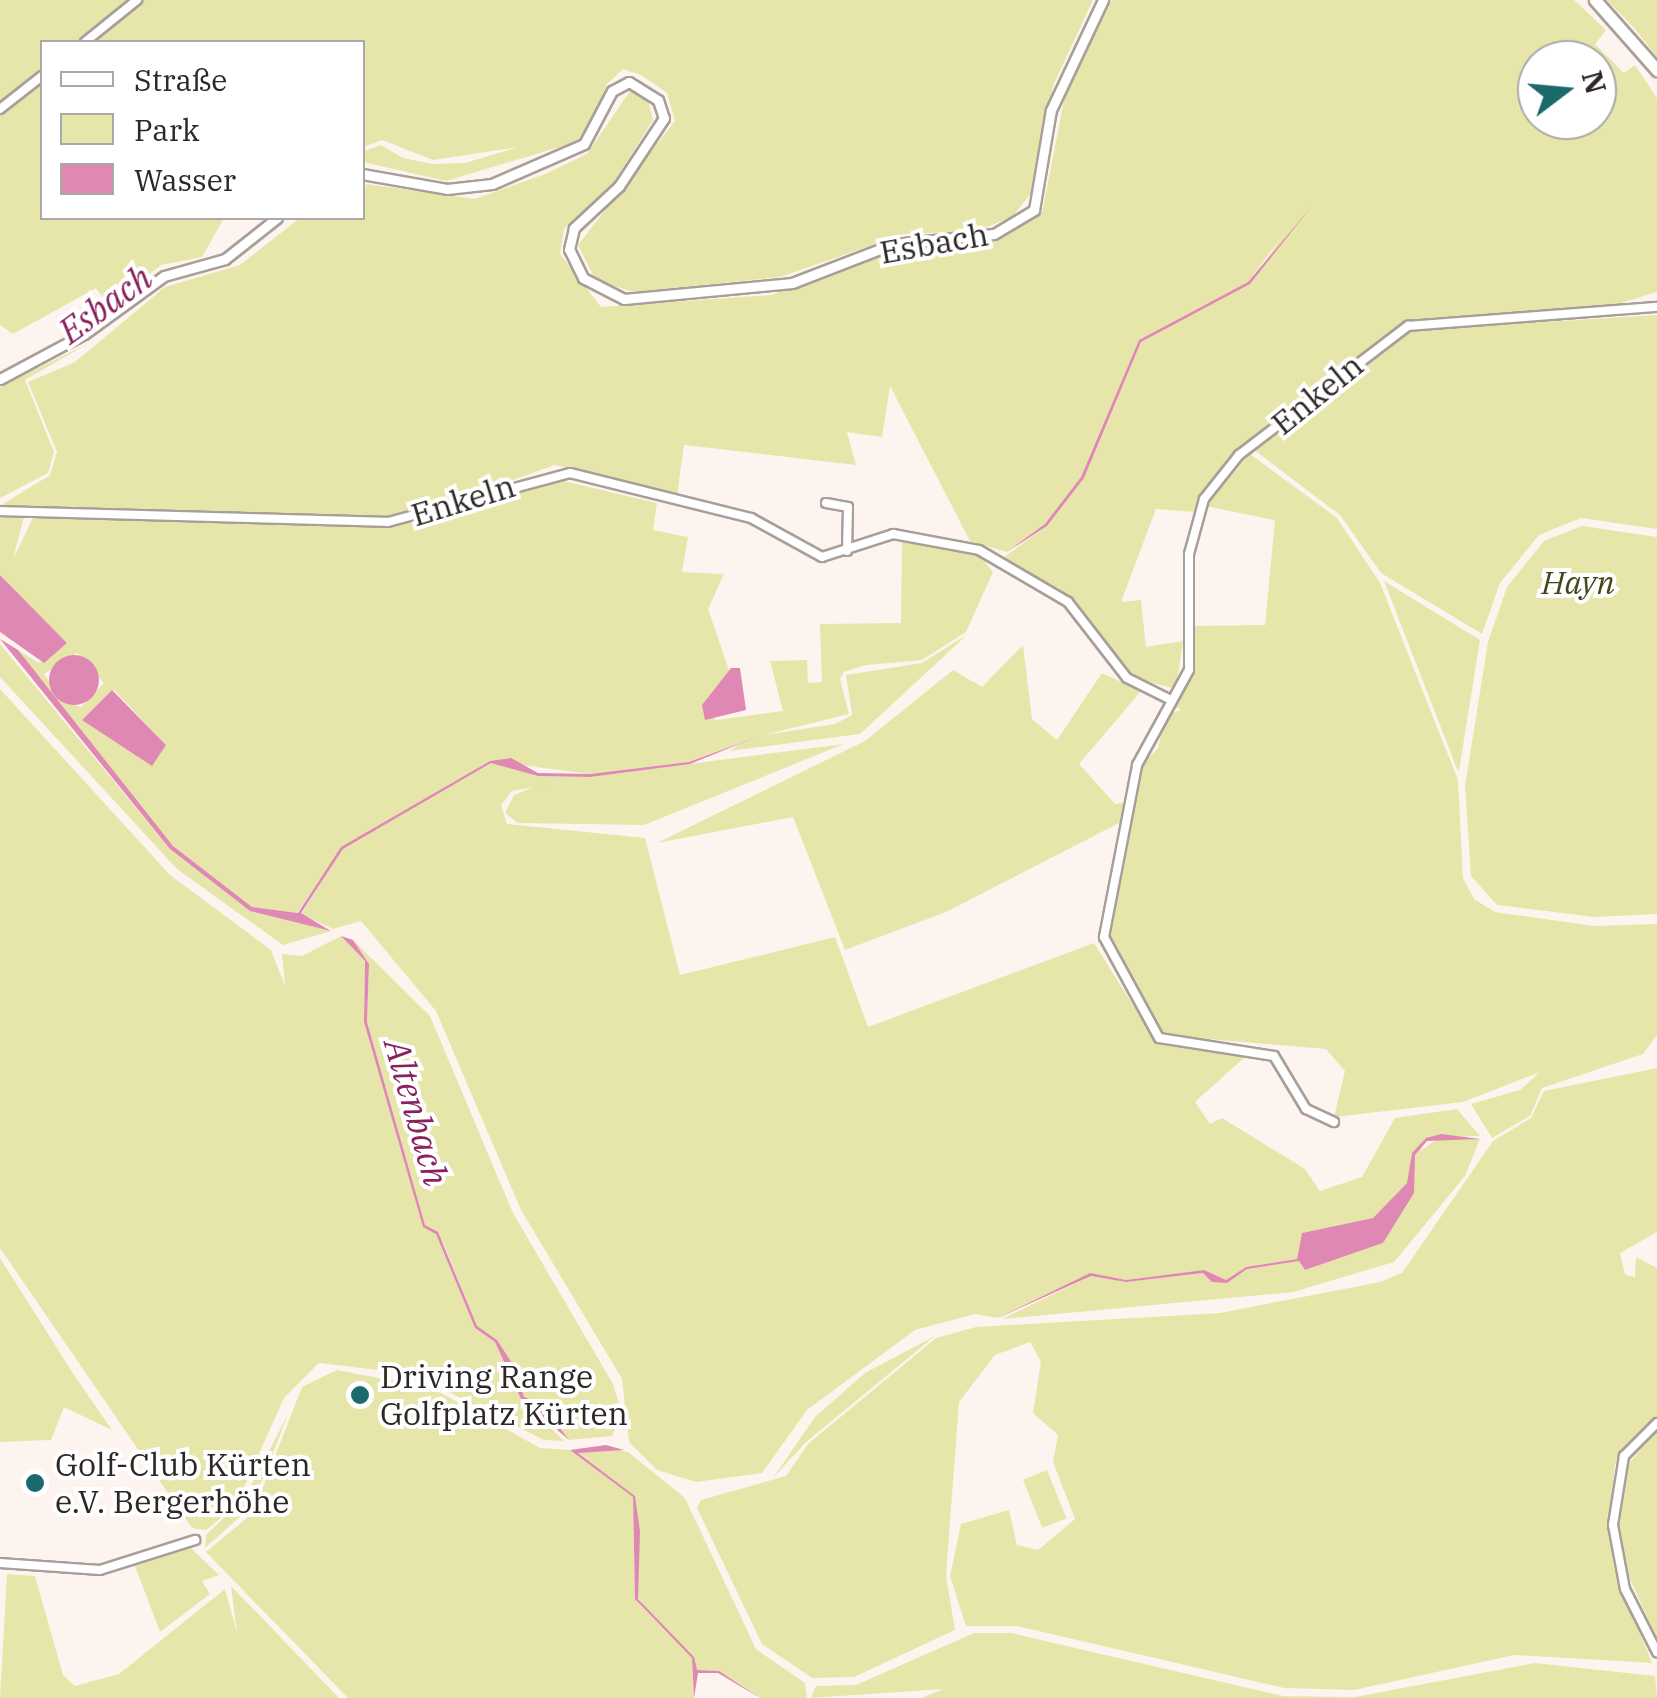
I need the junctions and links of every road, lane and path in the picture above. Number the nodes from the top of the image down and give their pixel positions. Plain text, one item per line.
1 (136, 0) edge
2 (1103, 0) edge
3 (1595, 0) edge
4 (87, 40) edge
5 (1657, 70) edge
6 (40, 78) edge
7 (0, 109) edge
8 (365, 175) edge
9 (274, 220) edge
10 (1657, 307) edge
11 (0, 379) edge
12 (826, 503) dead end
13 (0, 511) edge
14 (848, 552) junction
15 (1169, 699) junction
16 (1334, 1122) dead end
17 (1657, 1423) edge
18 (195, 1540) dead end
19 (0, 1563) edge
20 (1657, 1652) edge

1 - 4 street
2 - 8 street, Esbach
3 - 5 main road
6 - 7 street
9 - 11 street
10 - 15 street, Enkeln
12 - 14 street
13 - 14 street, Enkeln
14 - 15 street, Enkeln
15 - 16 street, Enkeln
17 - 20 street
18 - 19 street

